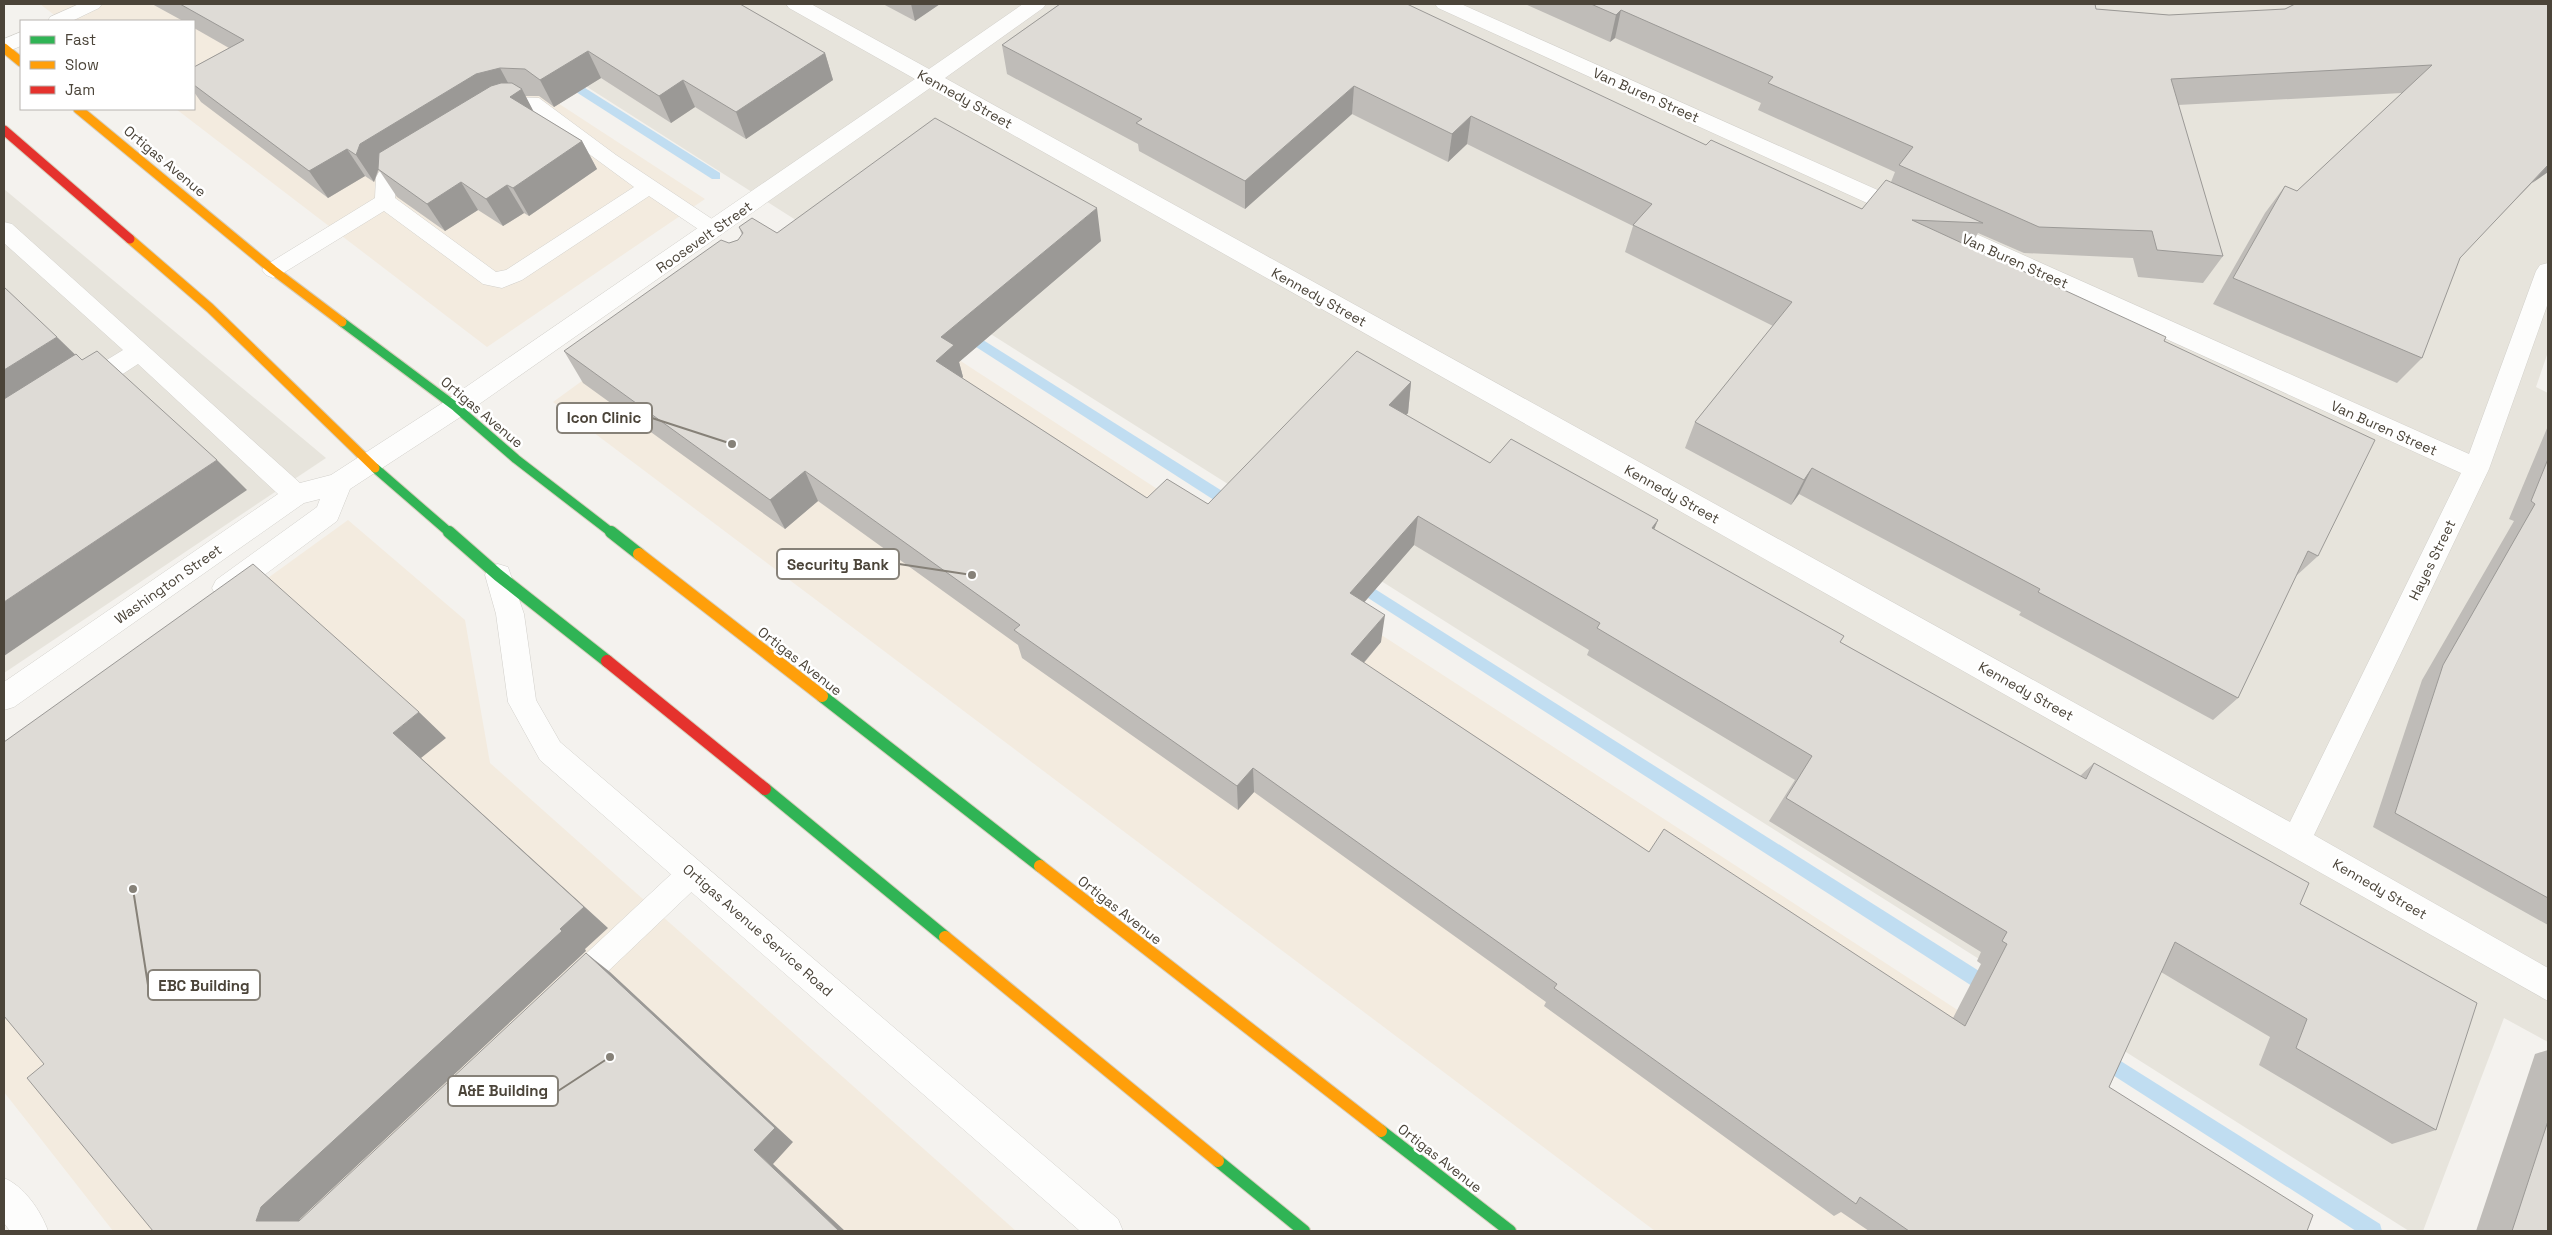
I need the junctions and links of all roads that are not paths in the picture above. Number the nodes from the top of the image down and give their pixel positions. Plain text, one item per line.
1 (93, 4) edge
2 (796, 4) edge
3 (1036, 4) edge
4 (1444, 4) edge
5 (59, 20) edge
6 (20, 39) edge
7 (4, 47) edge
8 (20, 61) edge
9 (929, 80) junction
10 (79, 110) edge
11 (483, 118) edge
12 (4, 130) edge
13 (427, 152) edge
14 (650, 186) junction
15 (386, 201) junction
16 (4, 230) edge
17 (713, 239) junction
18 (274, 270) junction
19 (2548, 272) edge
20 (140, 351) junction
21 (60, 402) edge
22 (456, 407) junction
23 (368, 462) junction
24 (2476, 469) junction
25 (339, 482) junction
26 (296, 495) junction
27 (498, 575) junction
28 (209, 600) edge
29 (4, 698) edge
30 (2296, 841) junction
31 (692, 873) junction
32 (2548, 985) edge
33 (550, 1007) edge
34 (4, 1195) edge
35 (31, 1231) edge
36 (1106, 1231) edge
37 (1304, 1231) edge
38 (1510, 1231) edge

1 - 5 lane
2 - 9 street, Kennedy Street
3 - 9 street, Roosevelt Street
4 - 24 street, Van Buren Street
6 - 7 lane
7 - 8 main road
9 - 17 street, Roosevelt Street
9 - 30 street, Kennedy Street
10 - 18 main road, Ortigas Avenue
11 - 14 lane
12 - 23 main road
13 - 15 lane
14 - 15 lane
14 - 17 lane
15 - 18 lane
16 - 20 street
17 - 22 street, Roosevelt Street
18 - 22 main road, Ortigas Avenue
19 - 24 street, Hayes Street
20 - 21 street
20 - 26 street
22 - 23 street, Roosevelt Street
22 - 38 main road, Ortigas Avenue
23 - 25 street, Washington Street
23 - 27 main road
24 - 30 street, Hayes Street
25 - 26 street, Washington Street
25 - 28 street
26 - 29 street, Washington Street
27 - 31 street, Ortigas Avenue Service Road
27 - 37 main road
30 - 32 street, Kennedy Street
31 - 33 lane
31 - 36 street, Ortigas Avenue Service Road
34 - 35 street

